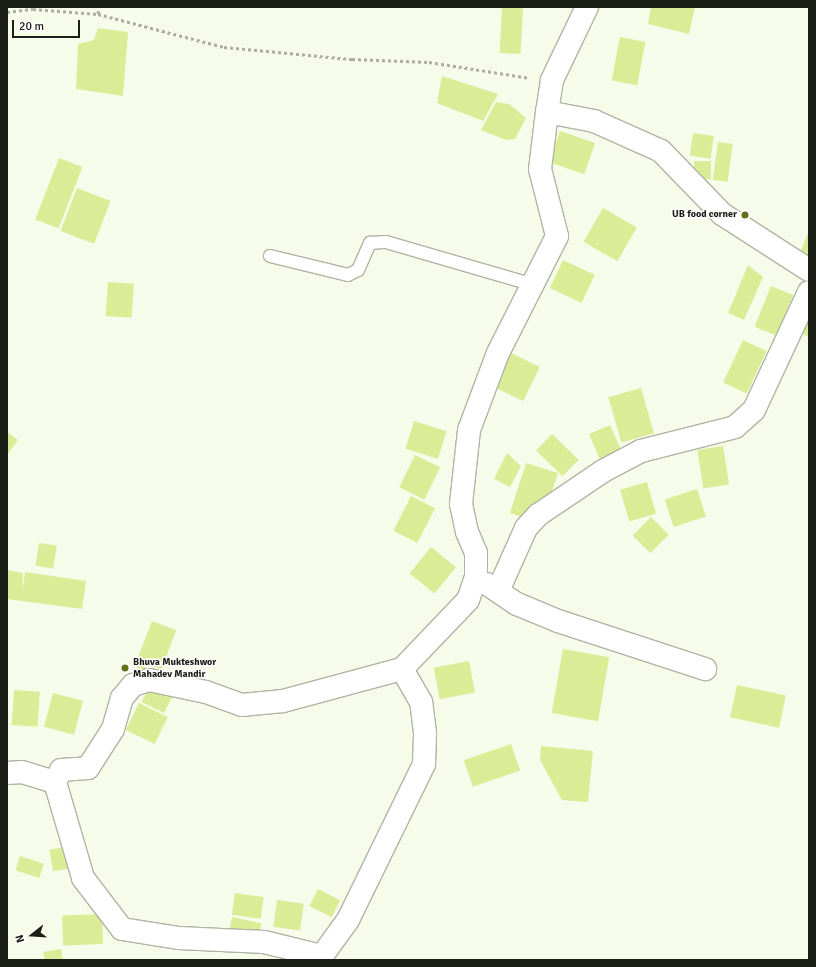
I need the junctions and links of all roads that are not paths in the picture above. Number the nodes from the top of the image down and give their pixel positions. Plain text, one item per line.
1 (586, 7) edge
2 (547, 112) junction
3 (270, 256) dead end
4 (809, 270) edge
5 (534, 285) junction
6 (809, 292) edge
7 (476, 577) junction
8 (498, 591) junction
9 (402, 669) junction
10 (705, 669) dead end
11 (7, 773) edge
12 (55, 782) junction
13 (321, 958) edge

1 - 2 street
2 - 4 street
2 - 5 street
3 - 5 lane
5 - 7 street
6 - 8 street
7 - 8 street
7 - 9 street
8 - 10 street
9 - 12 street
9 - 13 street
11 - 12 street
12 - 13 street

